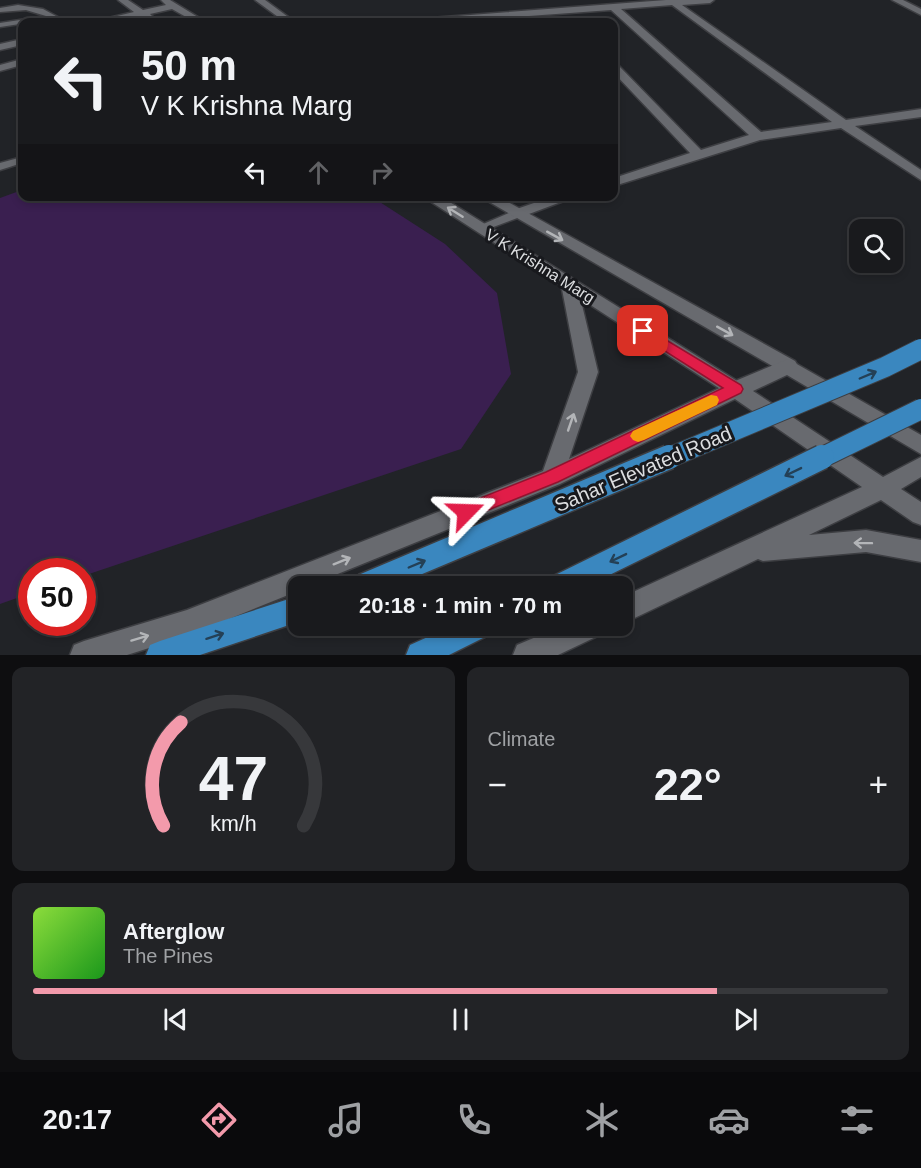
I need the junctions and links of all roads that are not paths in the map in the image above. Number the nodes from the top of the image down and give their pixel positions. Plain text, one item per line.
1 (122, 0) edge
2 (163, 0) edge
3 (259, 0) edge
4 (547, 0) edge
5 (710, 0) edge
6 (896, 0) edge
7 (672, 2) edge
8 (173, 6) junction
9 (613, 7) junction
10 (0, 10) edge
11 (559, 11) junction
12 (921, 12) edge
13 (142, 13) junction
14 (54, 17) joint
15 (47, 18) edge
16 (120, 18) edge
17 (150, 18) edge
18 (194, 18) edge
19 (284, 18) edge
20 (494, 18) edge
21 (566, 18) edge
22 (18, 22) edge
23 (0, 25) edge
24 (18, 43) edge
25 (0, 47) edge
26 (18, 63) edge
27 (0, 68) edge
28 (618, 71) edge
29 (921, 113) edge
30 (842, 123) junction
31 (758, 136) junction
32 (699, 155) junction
33 (18, 161) edge
34 (0, 167) edge
35 (921, 176) edge
36 (618, 182) edge
37 (437, 201) edge
38 (494, 201) edge
39 (555, 201) edge
40 (516, 214) junction
41 (480, 228) junction
42 (569, 284) junction
43 (921, 349) edge
44 (788, 366) junction
45 (735, 389) junction
46 (921, 409) edge
47 (921, 445) edge
48 (921, 466) edge
49 (552, 477) junction
50 (882, 489) junction
51 (921, 515) edge
52 (752, 551) junction
53 (921, 551) edge
54 (387, 576) edge
55 (580, 576) edge
56 (633, 606) edge
57 (288, 612) edge
58 (459, 636) edge
59 (569, 636) edge
60 (84, 655) edge
61 (160, 655) edge
62 (420, 655) edge
63 (527, 655) edge

1 - 13 street
2 - 8 street
3 - 19 street
4 - 11 street
5 - 7 street
6 - 12 street
7 - 9 street
7 - 30 street
8 - 13 street
8 - 18 street
9 - 11 street
9 - 31 street
10 - 14 lane
11 - 20 street
11 - 21 street
13 - 16 street
13 - 17 street
14 - 15 lane
22 - 23 lane
24 - 25 street
26 - 27 street
28 - 32 street
29 - 30 street
30 - 31 street
30 - 35 street
31 - 32 street
32 - 36 street
33 - 34 lane
41 -> 37 street, V K Krishna Marg
38 - 40 street, V K Krishna Marg
39 - 40 street
40 - 41 lane
40 -> 44 street, V K Krishna Marg
41 - 42 street, V K Krishna Marg
42 - 45 street, V K Krishna Marg
49 -> 42 street
54 -> 43 main road, Sahar Elevated Road, bridge
44 - 45 street
44 - 47 street, V K Krishna Marg
45 - 49 street
45 - 50 street, V K Krishna Marg
46 -> 55 main road, bridge
48 - 50 street
60 -> 49 street
50 - 51 street, V K Krishna Marg
50 - 52 street
53 -> 52 street
52 - 56 street
61 -> 57 main road
58 - 62 main road
59 - 63 street

